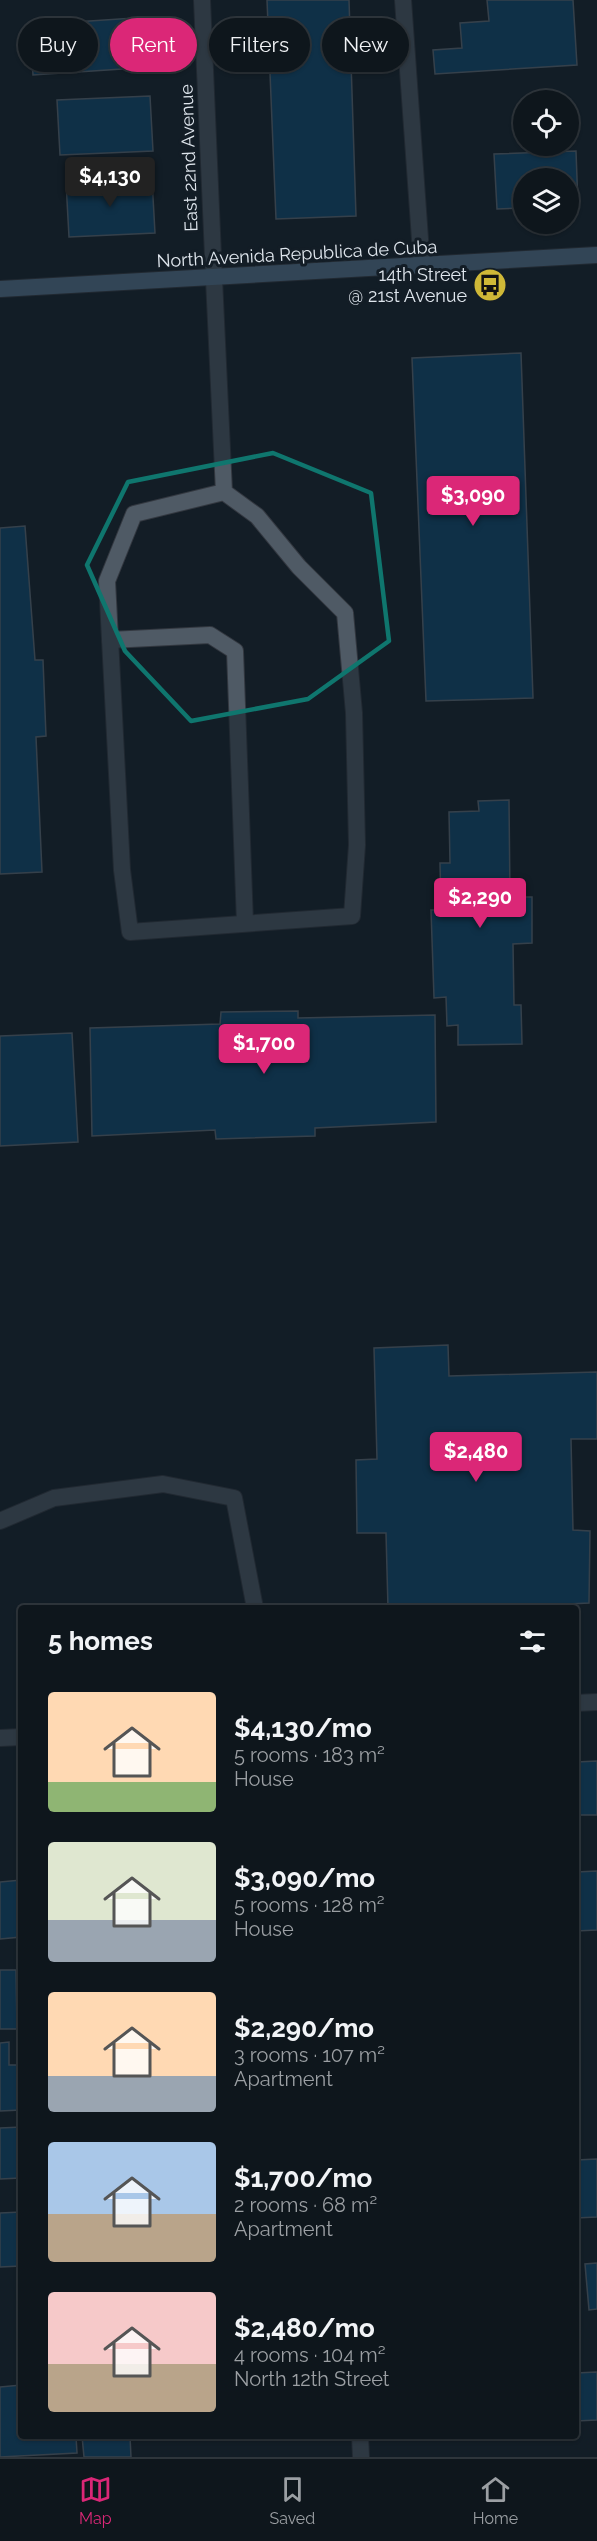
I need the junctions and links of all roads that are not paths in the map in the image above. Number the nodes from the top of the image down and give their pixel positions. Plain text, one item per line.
1 (202, 0) edge
2 (403, 0) edge
3 (597, 255) edge
4 (422, 267) junction
5 (214, 279) junction
6 (0, 289) edge
7 (224, 492) junction
8 (110, 640) junction
9 (245, 923) junction
10 (0, 1521) edge
11 (254, 1605) edge
12 (597, 1702) edge
13 (579, 1704) edge
14 (18, 1737) edge
15 (0, 1738) edge
16 (360, 2439) edge
17 (361, 2457) edge

1 - 5 street, East 22nd Avenue
2 - 4 street
3 - 4 main road, North Avenida Republica de Cuba
4 - 5 main road, North Avenida Republica de Cuba
5 - 6 main road, North Avenida Republica de Cuba
5 - 7 street, East 22nd Avenue
7 - 8 street
7 - 9 street
8 - 9 street
8 - 9 street
10 - 11 street
12 - 13 street
14 - 15 street
16 - 17 street

